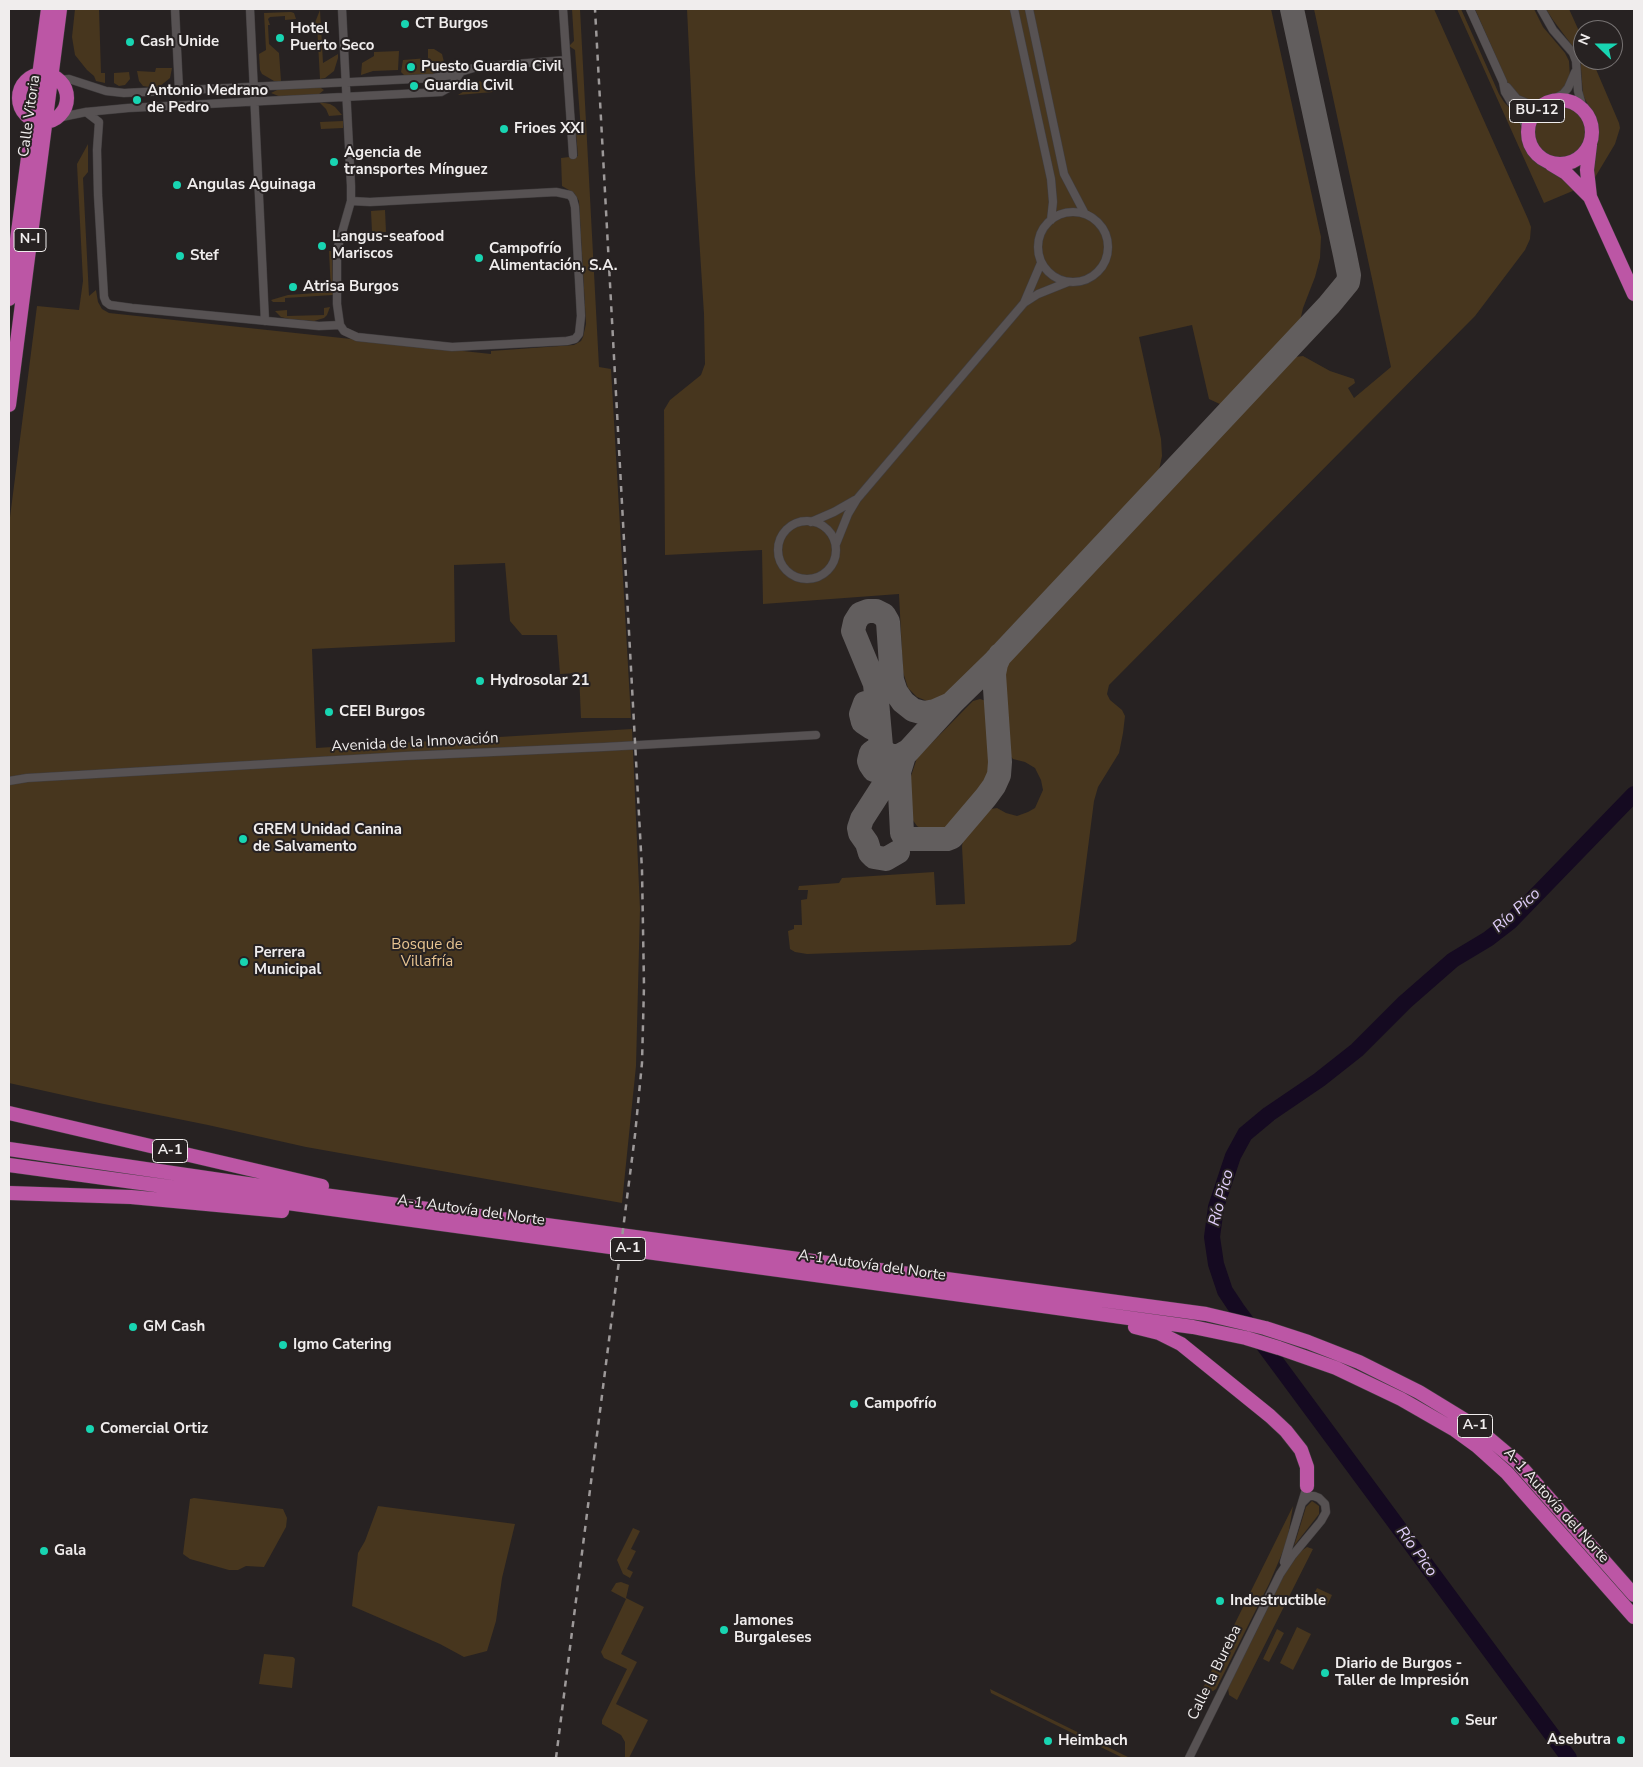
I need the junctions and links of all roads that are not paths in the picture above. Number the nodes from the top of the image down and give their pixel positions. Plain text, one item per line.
1 (48, 9) edge
2 (60, 9) edge
3 (175, 9) edge
4 (250, 9) edge
5 (342, 9) edge
6 (563, 9) edge
7 (1014, 9) edge
8 (1029, 9) edge
9 (1470, 9) edge
10 (1541, 9) edge
11 (1573, 53) edge
12 (566, 60) junction
13 (1576, 70) joint
14 (461, 72) junction
15 (50, 77) junction
16 (346, 81) junction
17 (1502, 82) junction
18 (254, 86) junction
19 (179, 90) junction
20 (347, 97) junction
21 (255, 102) junction
22 (1545, 104) junction
23 (1583, 109) junction
24 (86, 112) junction
25 (45, 120) junction
26 (1528, 132) junction
27 (1590, 144) junction
28 (573, 155) dead end
29 (1549, 162) junction
30 (1590, 197) junction
31 (351, 201) junction
32 (1085, 214) junction
33 (1051, 220) junction
34 (1042, 263) junction
35 (1068, 282) junction
36 (1634, 294) edge
37 (9, 299) edge
38 (1024, 303) junction
39 (265, 321) junction
40 (340, 325) junction
41 (9, 405) edge
42 (857, 498) junction
43 (811, 522) junction
44 (836, 544) junction
45 (816, 735) dead end
46 (11, 779) edge
47 (9, 1113) edge
48 (9, 1149) edge
49 (9, 1165) edge
50 (9, 1193) edge
51 (131, 1198) junction
52 (9, 1200) edge
53 (438, 1209) junction
54 (455, 1225) junction
55 (929, 1290) junction
56 (1307, 1486) joint
57 (1302, 1503) junction
58 (1280, 1574) junction
59 (1634, 1594) edge
60 (1634, 1616) edge
61 (1188, 1758) edge

1 - 15 highway, Calle Vitoria / N-I
2 - 15 highway, Calle Vitoria / N-I
3 - 19 street
4 - 18 street
5 - 16 street
6 - 12 street
7 - 33 street
8 - 32 street
9 - 17 street
10 - 11 street
12 - 14 street
12 - 28 street
13 - 22 street
13 - 23 street
14 - 16 street
14 - 20 street
15 - 19 street
15 - 25 highway, N-I
15 - 25 highway
16 - 18 street
16 - 20 street
17 - 22 street
17 - 26 street
18 - 19 street
18 - 21 street
20 - 21 street
20 - 31 street
21 - 24 street
21 - 39 street
22 - 23 highway, BU-12
22 - 26 highway, BU-12
23 - 27 highway, BU-12
24 - 25 street
24 - 39 street
25 - 37 highway, Calle Vitoria / N-I
25 - 41 highway, Calle Vitoria / N-I
26 - 29 highway, BU-12
27 - 29 highway
27 - 30 highway, BU-12
29 - 30 highway, BU-12
30 - 36 highway, BU-12
31 - 40 street
31 - 40 street
32 - 33 street
32 - 35 street
33 - 34 street
34 - 35 street
34 - 38 street
35 - 38 street
38 - 42 street
39 - 40 street
42 - 43 street
42 - 44 street
43 - 44 street
43 - 44 street
45 - 46 street, Avenida de la Innovación
47 - 53 highway, A-1
48 - 53 highway, A-1 Autovía del Norte / A-1
49 - 54 highway, A-1 Autovía del Norte / A-1
50 - 51 highway
51 - 52 highway
51 - 54 highway
53 - 59 highway, A-1 Autovía del Norte / A-1
54 - 55 highway, A-1 Autovía del Norte / A-1
55 - 56 highway
55 - 60 highway, A-1 Autovía del Norte / A-1
56 - 57 street, Calle la Bureba
57 - 58 street, Calle la Bureba
57 - 58 street, Calle la Bureba
58 - 61 street, Calle la Bureba

